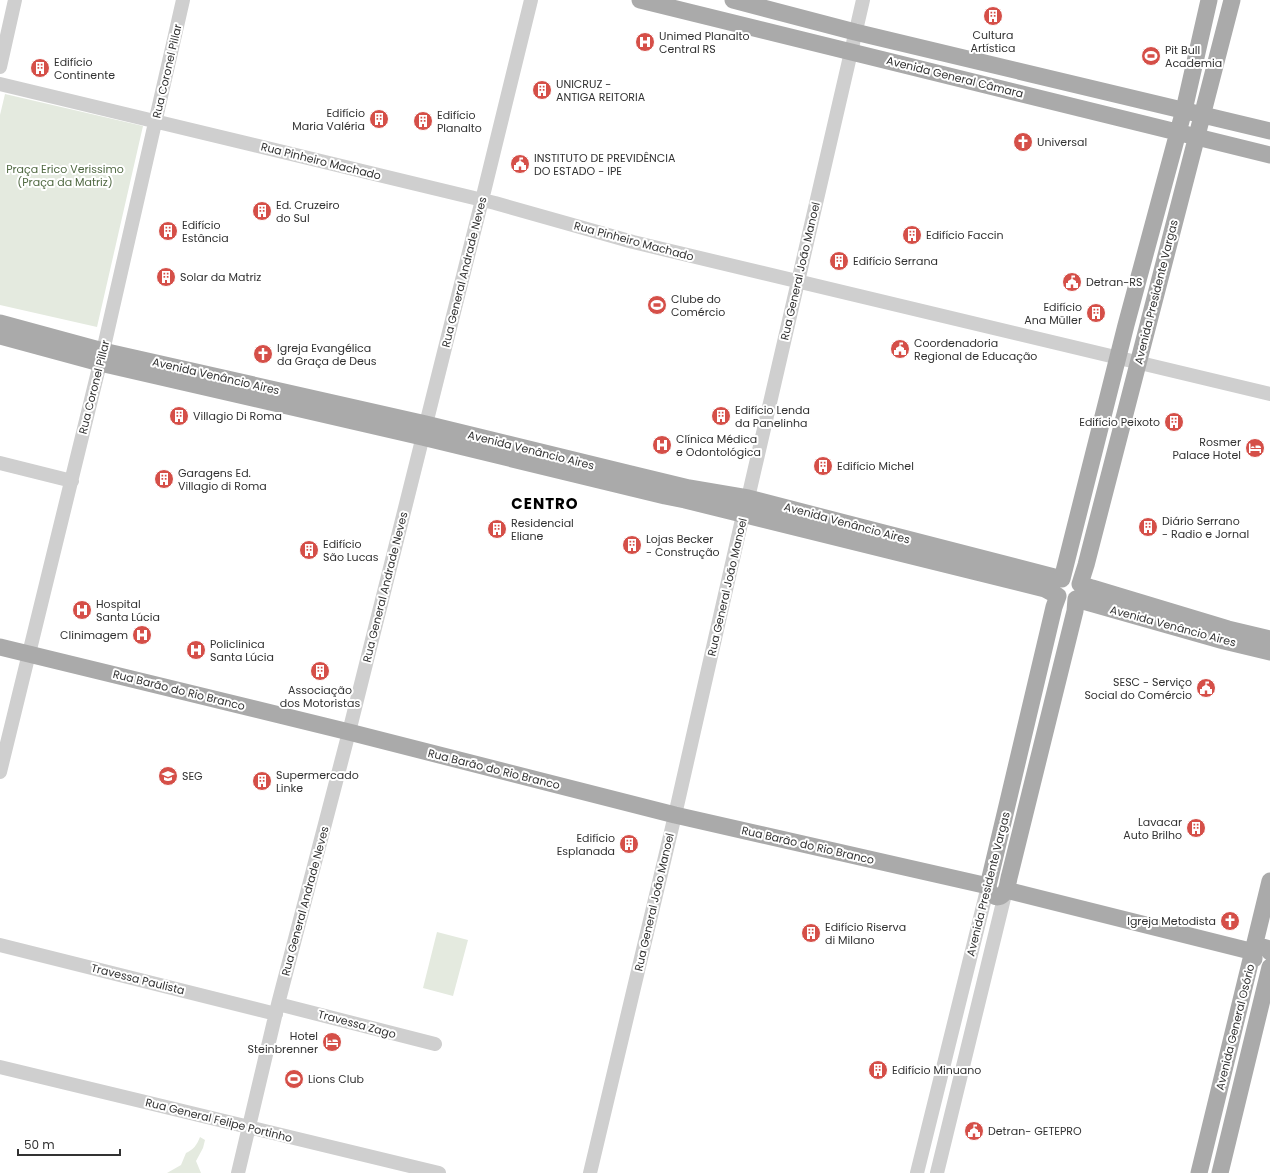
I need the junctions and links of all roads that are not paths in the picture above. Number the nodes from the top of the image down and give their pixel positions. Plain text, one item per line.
1 (15, 0) edge
2 (183, 0) edge
3 (531, 0) edge
4 (640, 0) edge
5 (733, 0) edge
6 (863, 0) edge
7 (1209, 0) edge
8 (1232, 0) edge
9 (855, 32) junction
10 (851, 51) junction
11 (0, 67) edge
12 (0, 84) edge
13 (1184, 110) junction
14 (1202, 115) junction
15 (155, 120) junction
16 (1177, 131) junction
17 (1270, 131) edge
18 (1196, 137) junction
19 (1270, 154) edge
20 (482, 200) junction
21 (797, 282) junction
22 (0, 323) edge
23 (0, 336) edge
24 (102, 357) junction
25 (1118, 358) junction
26 (1138, 363) junction
27 (1270, 394) edge
28 (424, 431) junction
29 (0, 463) edge
30 (72, 480) junction
31 (687, 494) junction
32 (748, 498) junction
33 (801, 511) junction
34 (743, 515) junction
35 (798, 528) junction
36 (1060, 587) junction
37 (1078, 591) junction
38 (1226, 635) junction
39 (1270, 639) edge
40 (0, 647) edge
41 (1270, 652) edge
42 (28, 654) junction
43 (349, 732) junction
44 (0, 772) edge
45 (675, 815) junction
46 (1270, 881) edge
47 (988, 886) junction
48 (1006, 890) junction
49 (0, 945) edge
50 (1262, 952) edge
51 (1270, 959) edge
52 (1270, 967) edge
53 (277, 1009) junction
54 (435, 1044) dead end
55 (0, 1067) edge
56 (250, 1128) junction
57 (238, 1173) edge
58 (439, 1173) edge
59 (590, 1173) edge
60 (917, 1173) edge
61 (937, 1173) edge
62 (1199, 1173) edge
63 (1220, 1173) edge

1 - 11 street
2 - 15 street, Rua Coronel Pillar
3 - 20 street, Rua General Andrade Neves
4 - 10 main road, Avenida General Câmara
5 - 9 main road, Avenida General Câmara
6 - 9 street, Rua General João Manoel
7 - 13 main road, Avenida Presidente Vargas
8 - 14 main road, Avenida Presidente Vargas
9 - 10 street, Rua General João Manoel
9 - 13 main road, Avenida General Câmara
10 - 16 main road, Avenida General Câmara
10 - 21 street, Rua General João Manoel
12 - 15 street, Rua Pinheiro Machado
13 - 14 main road, Avenida General Câmara
13 - 16 main road, Avenida Presidente Vargas
14 - 17 main road, Avenida General Câmara
14 - 18 main road, Avenida Presidente Vargas
15 - 20 street, Rua Pinheiro Machado
15 - 24 street, Rua Coronel Pillar
16 - 18 main road, Avenida General Câmara
16 - 25 main road, Avenida Presidente Vargas
18 - 19 main road, Avenida General Câmara
18 - 26 main road, Avenida Presidente Vargas
20 - 21 street, Rua Pinheiro Machado
20 - 28 street, Rua General Andrade Neves
21 - 25 street, Rua Pinheiro Machado
21 - 32 street, Rua General João Manoel
22 - 24 main road, Avenida Venâncio Aires
23 - 24 main road, Avenida Venâncio Aires
24 - 28 main road, Avenida Venâncio Aires
24 - 30 street, Rua Coronel Pillar
25 - 26 street, Rua Pinheiro Machado
25 - 36 main road, Avenida Presidente Vargas
26 - 27 street, Rua Pinheiro Machado
26 - 37 main road, Avenida Presidente Vargas
28 - 31 main road, Avenida Venâncio Aires
28 - 43 street, Rua General Andrade Neves
29 - 30 street
30 - 42 street, Rua Coronel Pillar
31 - 32 main road, Avenida Venâncio Aires
31 - 34 main road, Avenida Venâncio Aires
32 - 33 main road, Avenida Venâncio Aires
32 - 34 street, Rua General João Manoel
33 - 35 main road
33 - 36 main road, Avenida Venâncio Aires
34 - 35 main road, Avenida Venâncio Aires
34 - 45 street, Rua General João Manoel
35 - 36 main road, Avenida Venâncio Aires
36 - 37 main road, Avenida Venâncio Aires
36 - 47 main road, Avenida Presidente Vargas
37 - 38 main road, Avenida Venâncio Aires
37 - 48 main road, Avenida Presidente Vargas
38 - 39 main road, Avenida Venâncio Aires
38 - 41 main road, Avenida Venâncio Aires
40 - 42 main road, Rua Barão do Rio Branco
42 - 43 main road, Rua Barão do Rio Branco
42 - 44 street, Rua Coronel Pillar
43 - 45 main road, Rua Barão do Rio Branco
43 - 53 street, Rua General Andrade Neves
45 - 47 main road, Rua Barão do Rio Branco
45 - 59 street, Rua General João Manoel
46 - 50 main road, Avenida General Osório
47 - 48 main road, Rua Barão do Rio Branco
47 - 60 street, Avenida Presidente Vargas
48 - 50 main road, Rua Barão do Rio Branco
48 - 61 street, Avenida Presidente Vargas
49 - 53 street, Travessa Paulista
50 - 51 main road, Rua Barão do Rio Branco
50 - 62 main road, Avenida General Osório
52 - 63 main road, Avenida General Osório
53 - 54 street, Travessa Zago
53 - 56 street, Rua General Andrade Neves
55 - 56 street, Rua General Felipe Portinho
56 - 57 street, Rua General Andrade Neves
56 - 58 street, Rua General Felipe Portinho

